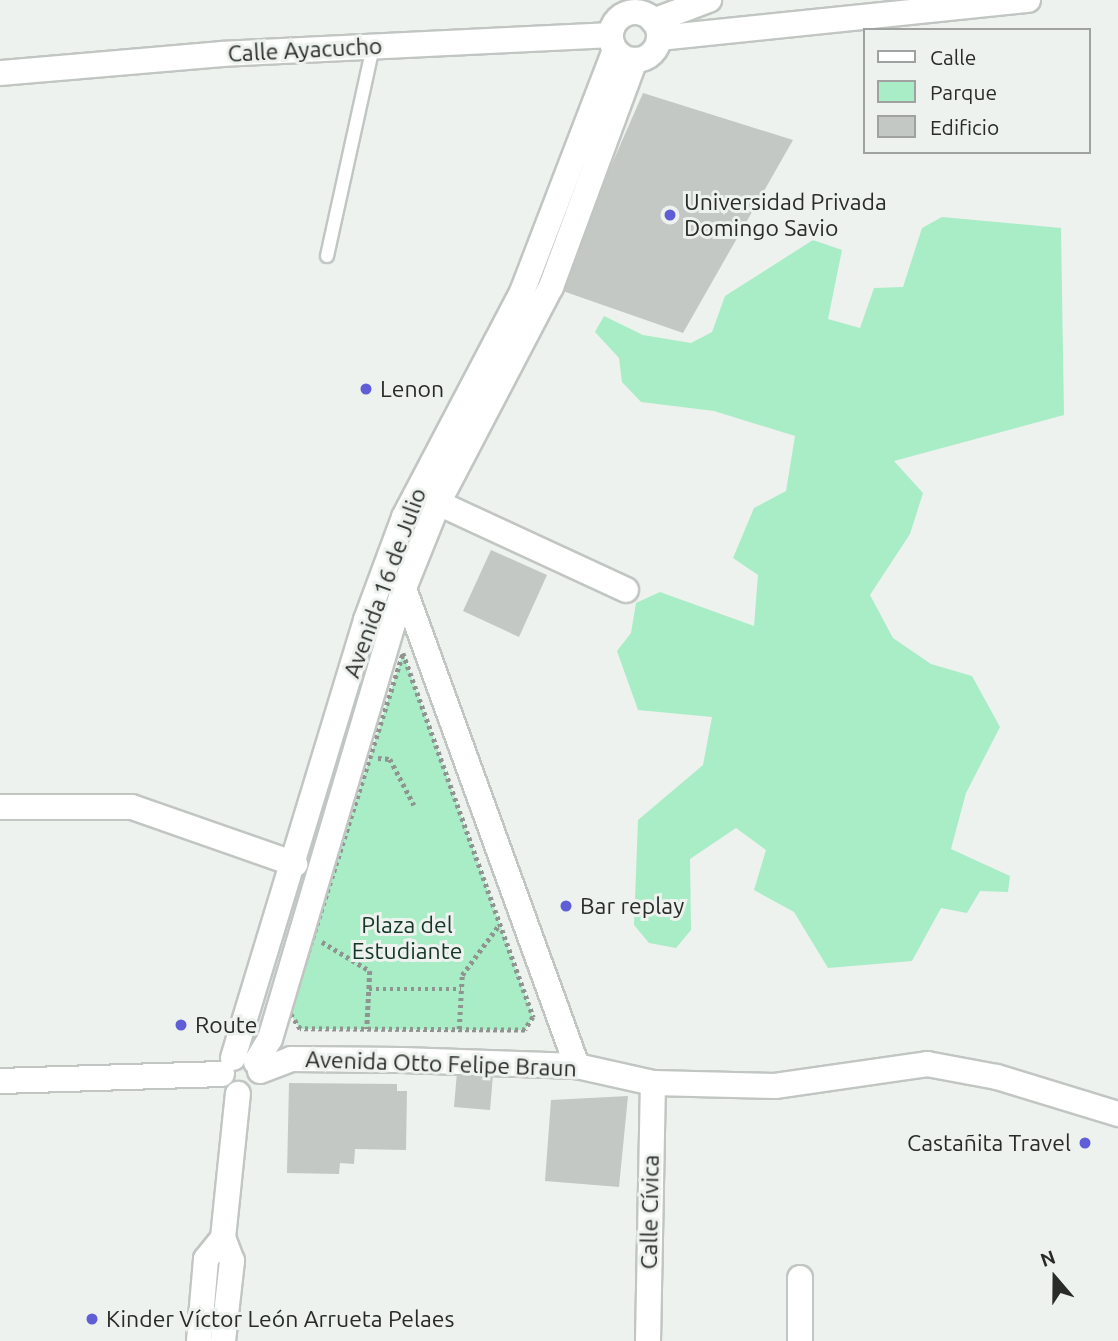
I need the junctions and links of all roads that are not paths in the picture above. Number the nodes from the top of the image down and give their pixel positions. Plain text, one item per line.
1 (709, 0) edge
2 (1027, 0) edge
3 (646, 18) edge
4 (373, 47) junction
5 (621, 48) junction
6 (0, 73) edge
7 (327, 256) dead end
8 (438, 503) junction
9 (386, 568) junction
10 (404, 588) junction
11 (626, 590) dead end
12 (0, 807) edge
13 (295, 864) junction
14 (243, 1066) junction
15 (577, 1066) junction
16 (0, 1081) edge
17 (653, 1083) junction
18 (1118, 1114) edge
19 (223, 1238) junction
20 (800, 1278) dead end
21 (199, 1341) edge
22 (223, 1341) edge
23 (648, 1341) edge
24 (800, 1341) edge

1 - 3 street
2 - 3 street
3 - 5 street
3 - 5 street
4 - 5 street, Calle Ayacucho
4 - 6 street, Calle Ayacucho
4 - 7 lane
5 - 8 street, Avenida 16 de Julio
5 - 9 street, Avenida 16 de Julio
8 - 10 street, Avenida 16 de Julio
8 - 11 street
9 - 10 street
9 - 13 street, Avenida 16 de Julio
10 - 14 street, Avenida 16 de Julio
10 - 15 street
12 - 13 street
13 - 14 street, Avenida 16 de Julio
14 - 15 street, Avenida Otto Felipe Braun
14 - 16 street, Avenida Otto Felipe Braun
14 - 19 street
15 - 17 street, Avenida Otto Felipe Braun
17 - 18 street, Avenida Otto Felipe Braun
17 - 23 street, Calle Cívica
19 - 21 street
19 - 22 street
20 - 24 street

